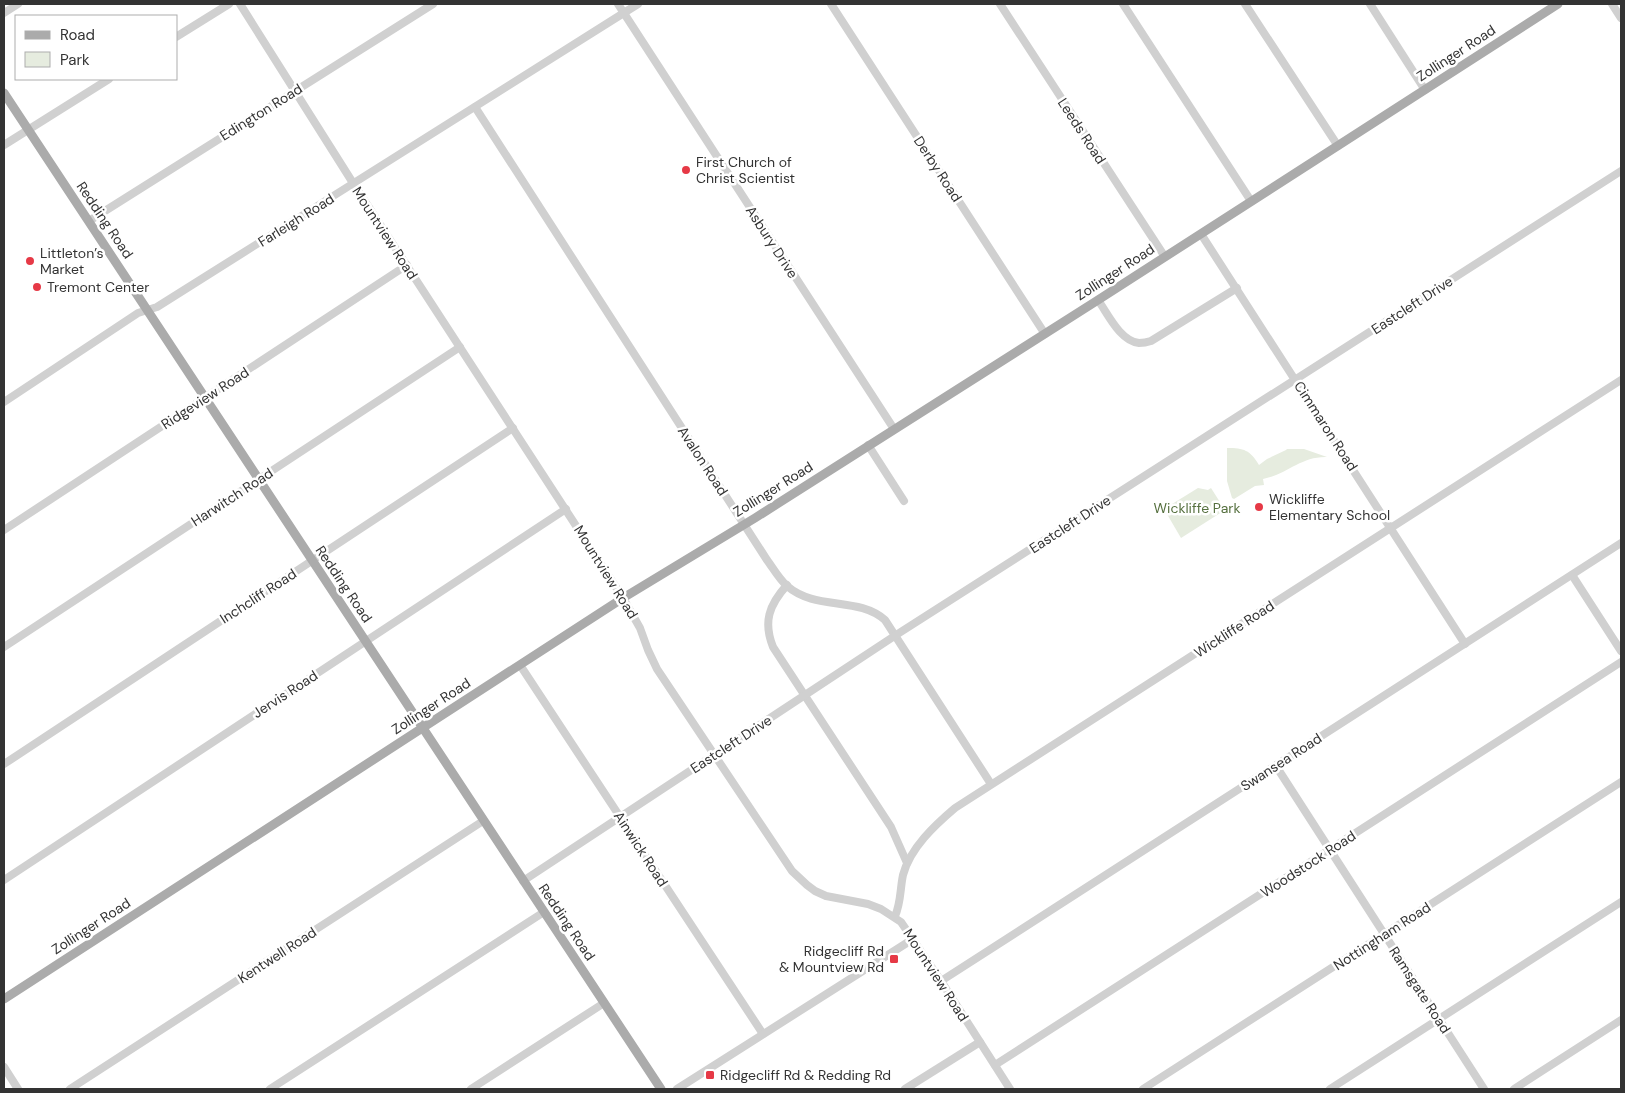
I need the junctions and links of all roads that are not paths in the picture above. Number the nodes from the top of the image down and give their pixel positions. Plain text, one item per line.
1 (18, 4) edge
2 (229, 4) edge
3 (240, 4) edge
4 (434, 4) edge
5 (618, 4) edge
6 (638, 4) edge
7 (831, 4) edge
8 (1000, 4) edge
9 (1123, 4) edge
10 (1245, 4) edge
11 (1370, 4) edge
12 (1558, 4) edge
13 (1612, 4) edge
14 (4, 13) edge
15 (624, 13) junction
16 (1621, 18) edge
17 (178, 36) edge
18 (107, 80) edge
19 (1425, 90) junction
20 (295, 91) junction
21 (4, 93) edge
22 (475, 107) junction
23 (28, 130) junction
24 (4, 145) edge
25 (1338, 146) junction
26 (1621, 171) edge
27 (353, 183) junction
28 (1251, 201) junction
29 (88, 221) junction
30 (1201, 234) junction
31 (1165, 257) junction
32 (407, 265) junction
33 (1237, 288) junction
34 (1098, 300) junction
35 (148, 310) junction
36 (1045, 334) junction
37 (460, 347) junction
38 (1296, 379) junction
39 (1621, 380) edge
40 (205, 398) junction
41 (4, 402) edge
42 (513, 428) junction
43 (894, 429) junction
44 (868, 445) junction
45 (258, 479) junction
46 (904, 501) dead end
47 (566, 509) junction
48 (744, 524) junction
49 (1391, 528) junction
50 (4, 530) edge
51 (1621, 543) edge
52 (312, 560) junction
53 (1572, 575) junction
54 (786, 586) junction
55 (623, 598) junction
56 (896, 636) junction
57 (365, 641) junction
58 (1465, 644) junction
59 (4, 647) edge
60 (1621, 651) edge
61 (1621, 662) edge
62 (520, 664) junction
63 (804, 696) junction
64 (423, 727) junction
65 (713, 755) junction
66 (4, 764) edge
67 (1276, 766) junction
68 (1621, 782) edge
69 (991, 784) junction
70 (620, 817) junction
71 (483, 821) junction
72 (1330, 850) junction
73 (906, 863) junction
74 (4, 880) edge
75 (523, 881) junction
76 (1621, 902) edge
77 (544, 912) junction
78 (895, 916) junction
79 (1384, 934) junction
80 (913, 939) junction
81 (941, 981) junction
82 (4, 999) edge
83 (604, 1003) junction
84 (1439, 1019) junction
85 (1621, 1020) edge
86 (763, 1034) junction
87 (980, 1042) junction
88 (995, 1065) junction
89 (4, 1067) edge
90 (18, 1089) edge
91 (70, 1089) edge
92 (270, 1089) edge
93 (471, 1089) edge
94 (661, 1089) edge
95 (677, 1089) edge
96 (905, 1089) edge
97 (1010, 1089) edge
98 (1143, 1089) edge
99 (1330, 1089) edge
100 (1484, 1089) edge
101 (1514, 1089) edge

1 - 14 street
2 - 17 street
3 - 20 street, Mountview Road
4 - 20 street, Edington Road
5 - 15 street, Asbury Drive
6 - 15 street, Farleigh Road
7 - 36 street, Derby Road
8 - 31 street, Leeds Road
9 - 28 street
10 - 25 street
11 - 19 street
12 - 19 main road, Zollinger Road
13 - 16 street
15 - 22 street, Farleigh Road
15 - 43 street, Asbury Drive
18 - 23 street
19 - 25 main road, Zollinger Road
20 - 27 street, Mountview Road
20 - 29 street, Edington Road
21 - 23 main road, Redding Road
22 - 27 street, Farleigh Road
22 - 48 street, Avalon Road
23 - 24 street
23 - 29 main road, Redding Road
25 - 28 main road, Zollinger Road
26 - 38 street, Eastcleft Drive
27 - 32 street, Mountview Road
27 - 35 street, Farleigh Road
28 - 30 main road, Zollinger Road
29 - 35 main road, Redding Road
30 - 31 main road, Zollinger Road
30 - 33 street, Cimmaron Road
31 - 34 main road, Zollinger Road
32 - 37 street, Mountview Road
32 - 40 street, Ridgeview Road
33 - 34 street
33 - 38 street, Cimmaron Road
34 - 36 main road, Zollinger Road
35 - 40 main road, Redding Road
35 - 41 street, Farleigh Road
36 - 43 main road, Zollinger Road
37 - 42 street, Mountview Road
37 - 45 street, Harwitch Road
38 - 49 street, Cimmaron Road
38 - 56 street, Eastcleft Drive
39 - 49 street, Wickliffe Road
40 - 45 main road, Redding Road
40 - 50 street, Ridgeview Road
42 - 47 street, Mountview Road
42 - 52 street, Inchcliff Road
43 - 44 main road, Zollinger Road
44 - 46 street
44 - 48 main road, Zollinger Road
45 - 52 main road, Redding Road
45 - 59 street, Harwitch Road
47 - 55 street, Mountview Road
47 - 57 street, Jervis Road
48 - 54 street, Avalon Road
48 - 55 main road, Zollinger Road
49 - 58 street, Cimmaron Road
49 - 69 street, Wickliffe Road
51 - 53 street, Swansea Road
52 - 57 main road, Redding Road
52 - 66 street, Inchcliff Road
53 - 58 street, Swansea Road
53 - 60 street
54 - 56 street, Avalon Road
54 - 63 street
55 - 62 main road, Zollinger Road
55 - 65 street, Mountview Road
56 - 63 street, Eastcleft Drive
56 - 69 street, Avalon Road
57 - 64 main road, Redding Road
57 - 74 street, Jervis Road
58 - 67 street, Swansea Road
61 - 72 street, Woodstock Road
62 - 64 main road, Zollinger Road
62 - 70 street, Ainwick Road
63 - 65 street, Eastcleft Drive
63 - 73 street
64 - 71 main road, Redding Road
64 - 82 main road, Zollinger Road
65 - 70 street, Eastcleft Drive
65 - 78 street, Mountview Road
67 - 72 street, Ramsgate Road
67 - 81 street, Swansea Road
68 - 79 street, Nottingham Road
69 - 73 street, Wickliffe Road
70 - 75 street, Eastcleft Drive
70 - 86 street, Ainwick Road
71 - 75 main road, Redding Road
71 - 91 street, Kentwell Road
72 - 79 street, Ramsgate Road
72 - 88 street, Woodstock Road
73 - 78 street, Wickliffe Road
75 - 77 main road, Redding Road
76 - 84 street
77 - 83 main road, Redding Road
77 - 92 street
78 - 80 street, Mountview Road
79 - 84 street, Ramsgate Road
79 - 98 street, Nottingham Road
80 - 81 street, Mountview Road
80 - 86 street
81 - 87 street, Mountview Road
83 - 93 street
83 - 94 main road, Redding Road
84 - 99 street
84 - 100 street, Ramsgate Road
85 - 101 street
86 - 95 street
87 - 88 street, Mountview Road
87 - 96 street
88 - 97 street, Mountview Road
89 - 90 street

